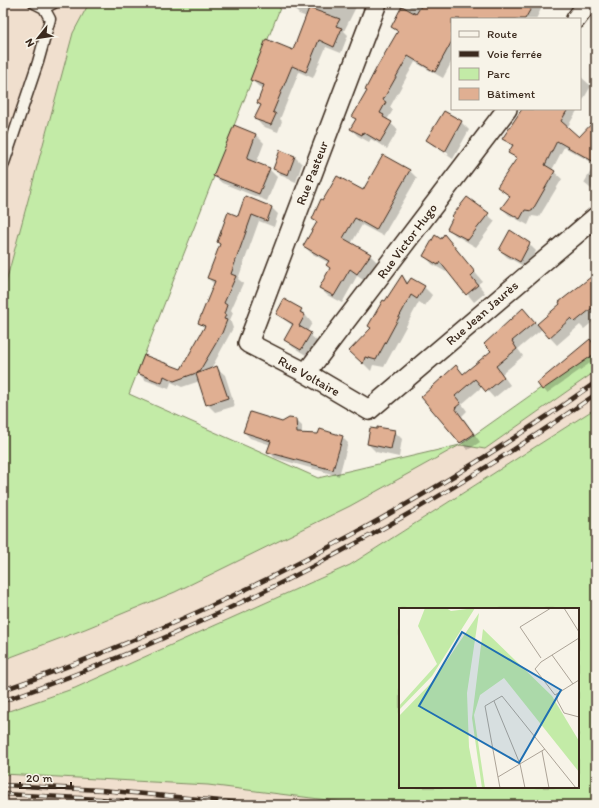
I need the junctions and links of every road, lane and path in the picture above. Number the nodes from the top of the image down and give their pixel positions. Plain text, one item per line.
1 (34, 3) edge
2 (54, 3) edge
3 (377, 3) edge
4 (588, 3) edge
5 (44, 8) junction
6 (577, 18) edge
7 (506, 110) edge
8 (3, 166) edge
9 (596, 217) edge
10 (248, 343) joint
11 (306, 373) junction
12 (369, 410) joint

1 - 5 lane
2 - 5 lane
3 - 10 street, Rue Pasteur
4 - 6 street
5 - 8 lane
7 - 11 street, Rue Victor Hugo
9 - 12 street, Rue Jean Jaurès
10 - 11 street, Rue Voltaire
11 - 12 street, Rue Voltaire

